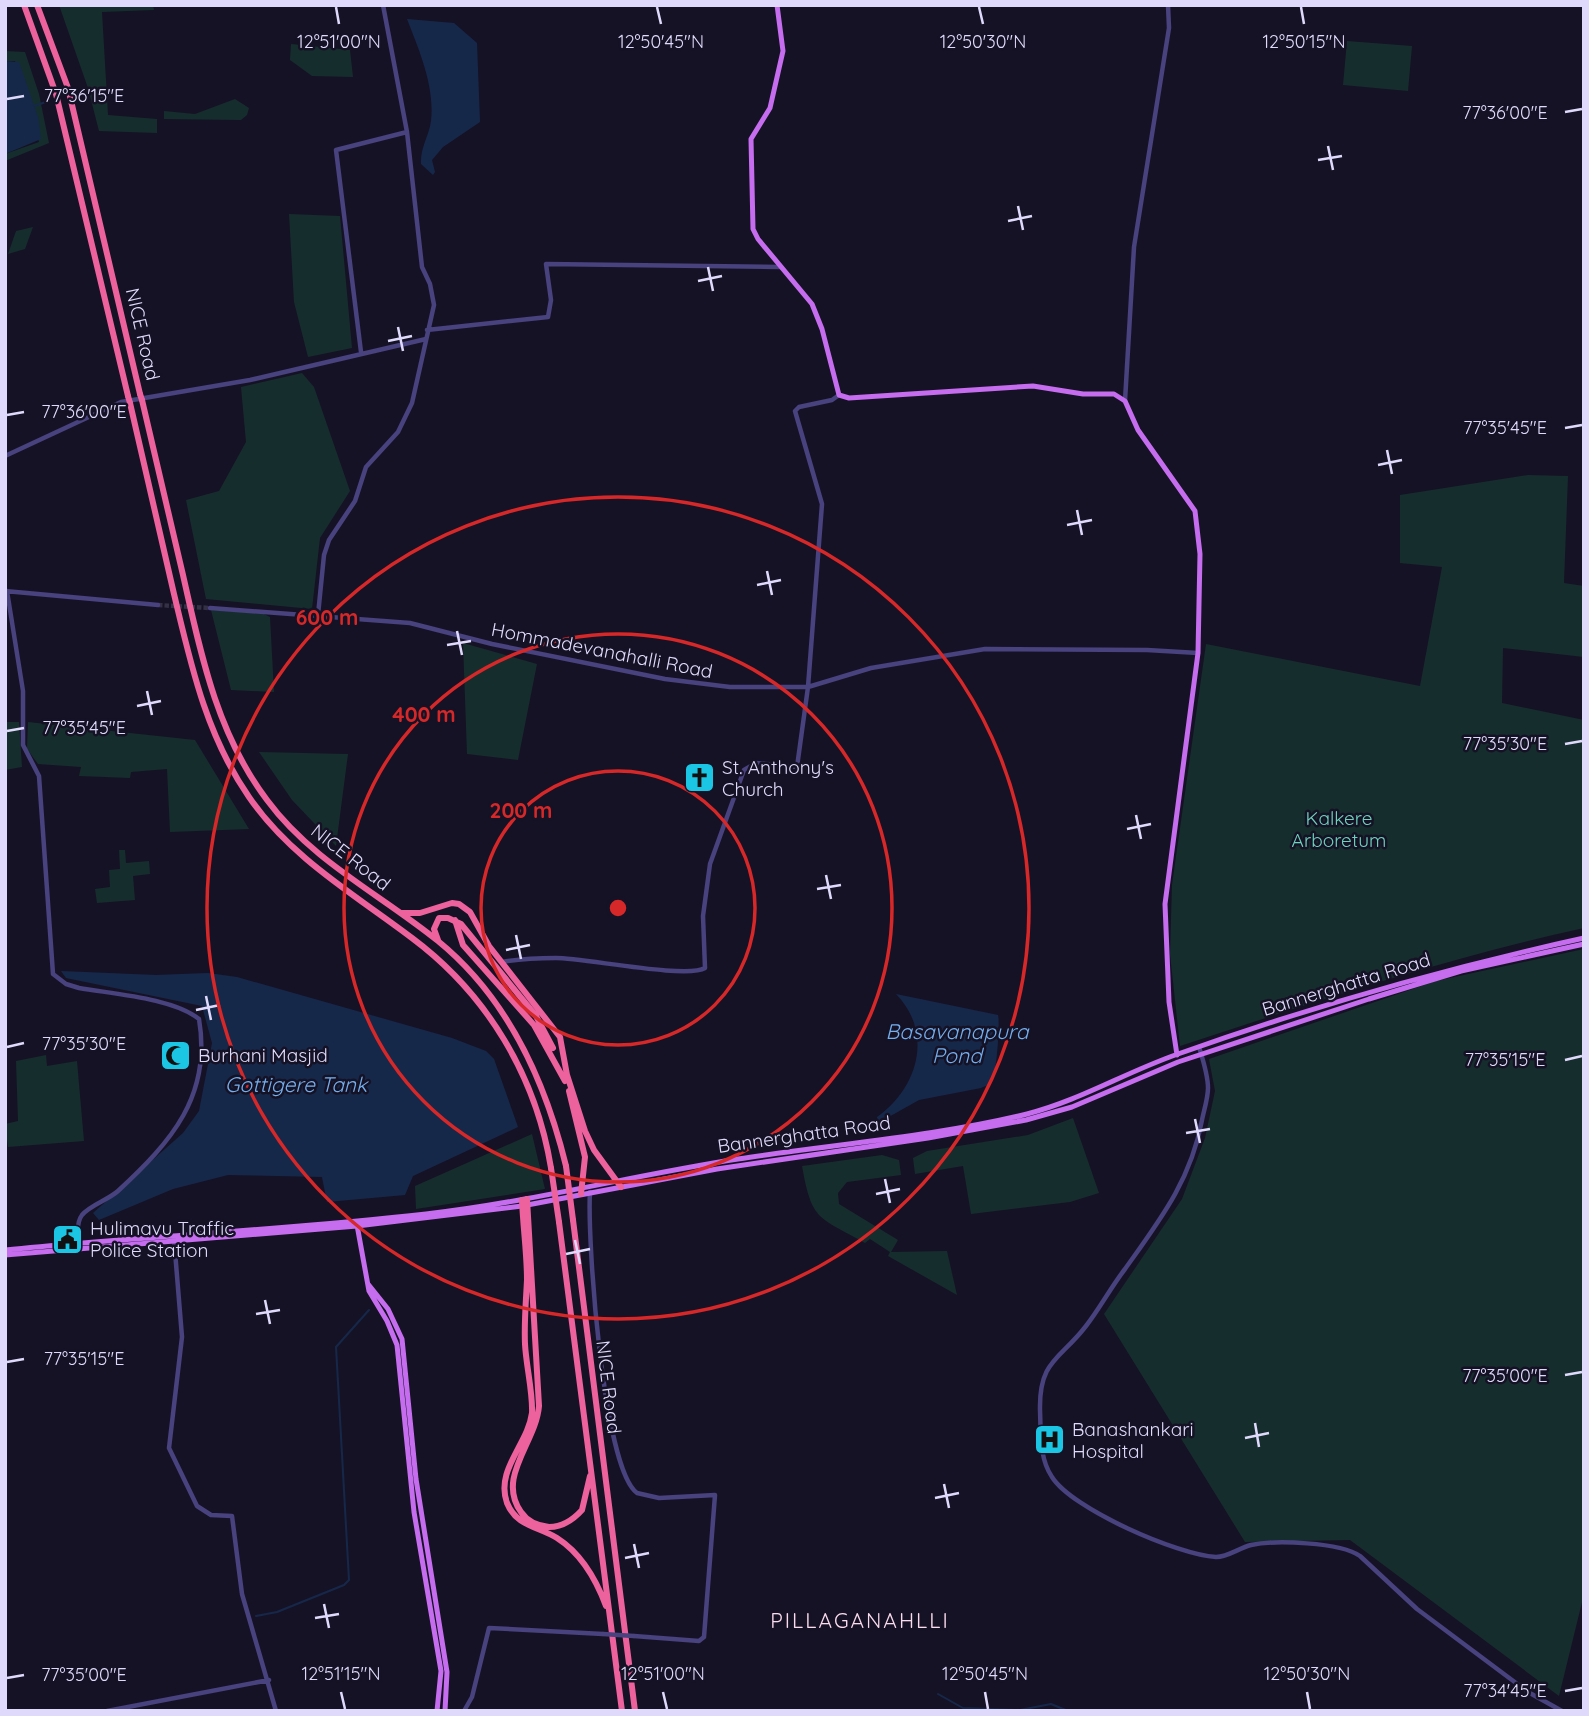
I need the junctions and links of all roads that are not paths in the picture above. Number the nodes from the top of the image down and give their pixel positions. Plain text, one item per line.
1 (24, 5) edge
2 (37, 5) edge
3 (383, 5) edge
4 (776, 5) edge
5 (1168, 5) edge
6 (407, 132) junction
7 (780, 267) junction
8 (427, 330) junction
9 (426, 339) junction
10 (361, 352) junction
11 (839, 395) junction
12 (1125, 401) junction
13 (5, 456) edge
14 (6, 591) edge
15 (158, 605) tunnel mouth
16 (210, 608) tunnel mouth
17 (318, 615) junction
18 (1198, 653) junction
19 (808, 687) junction
20 (400, 913) junction
21 (455, 920) junction
22 (1584, 937) edge
23 (439, 942) junction
24 (1584, 944) edge
25 (502, 962) junction
26 (1200, 1050) junction
27 (1177, 1054) junction
28 (1178, 1062) junction
29 (559, 1066) junction
30 (565, 1076) junction
31 (1023, 1118) junction
32 (619, 1184) junction
33 (581, 1191) junction
34 (590, 1192) junction
35 (524, 1203) junction
36 (356, 1223) junction
37 (174, 1237) junction
38 (80, 1245) junction
39 (5, 1253) edge
40 (368, 1284) junction
41 (590, 1467) junction
42 (611, 1621) junction
43 (269, 1680) junction
44 (107, 1711) edge
45 (276, 1711) edge
46 (437, 1711) edge
47 (444, 1711) edge
48 (464, 1711) edge
49 (622, 1711) edge
50 (635, 1711) edge
51 (1562, 1711) edge

1 - 41 highway, NICE Road, bridge
2 - 20 highway, NICE Road
3 - 6 street
4 - 7 main road
5 - 12 street
6 - 8 street
6 - 10 street
7 - 8 street
7 - 11 main road
8 - 9 street
9 - 10 street
9 - 17 street
10 - 13 street
11 - 12 main road
11 - 19 street
12 - 18 main road
14 - 15 street
14 - 38 street
16 - 17 street, Hommadevanahalli Road
17 - 19 street, Hommadevanahalli Road
18 - 19 street, Hommadevanahalli Road
18 - 27 main road
19 - 25 street
20 - 23 highway, NICE Road
20 - 25 highway
21 - 23 highway
21 - 29 highway
21 - 29 highway
22 - 26 main road, Bannerghatta Road
23 - 50 highway, NICE Road, bridge
24 - 26 main road, Bannerghatta Road
25 - 30 highway
26 - 27 main road, Bannerghatta Road
26 - 28 main road, Bannerghatta Road
26 - 51 street
27 - 28 main road
27 - 31 main road, Bannerghatta Road
28 - 31 main road, Bannerghatta Road
29 - 30 highway
30 - 32 highway
30 - 33 highway
31 - 32 main road, Bannerghatta Road
32 - 33 main road, Bannerghatta Road
32 - 34 main road, Bannerghatta Road
33 - 34 main road, Bannerghatta Road
33 - 35 main road, Bannerghatta Road
34 - 48 street, bridge
35 - 36 main road, Bannerghatta Road
35 - 41 highway
35 - 42 highway
36 - 37 main road, Bannerghatta Road
36 - 40 main road
37 - 38 main road, Bannerghatta Road
37 - 43 street
38 - 39 main road, Bannerghatta Road
40 - 46 main road
40 - 47 main road
41 - 42 highway, NICE Road
42 - 49 highway, NICE Road
43 - 44 street
43 - 45 street

